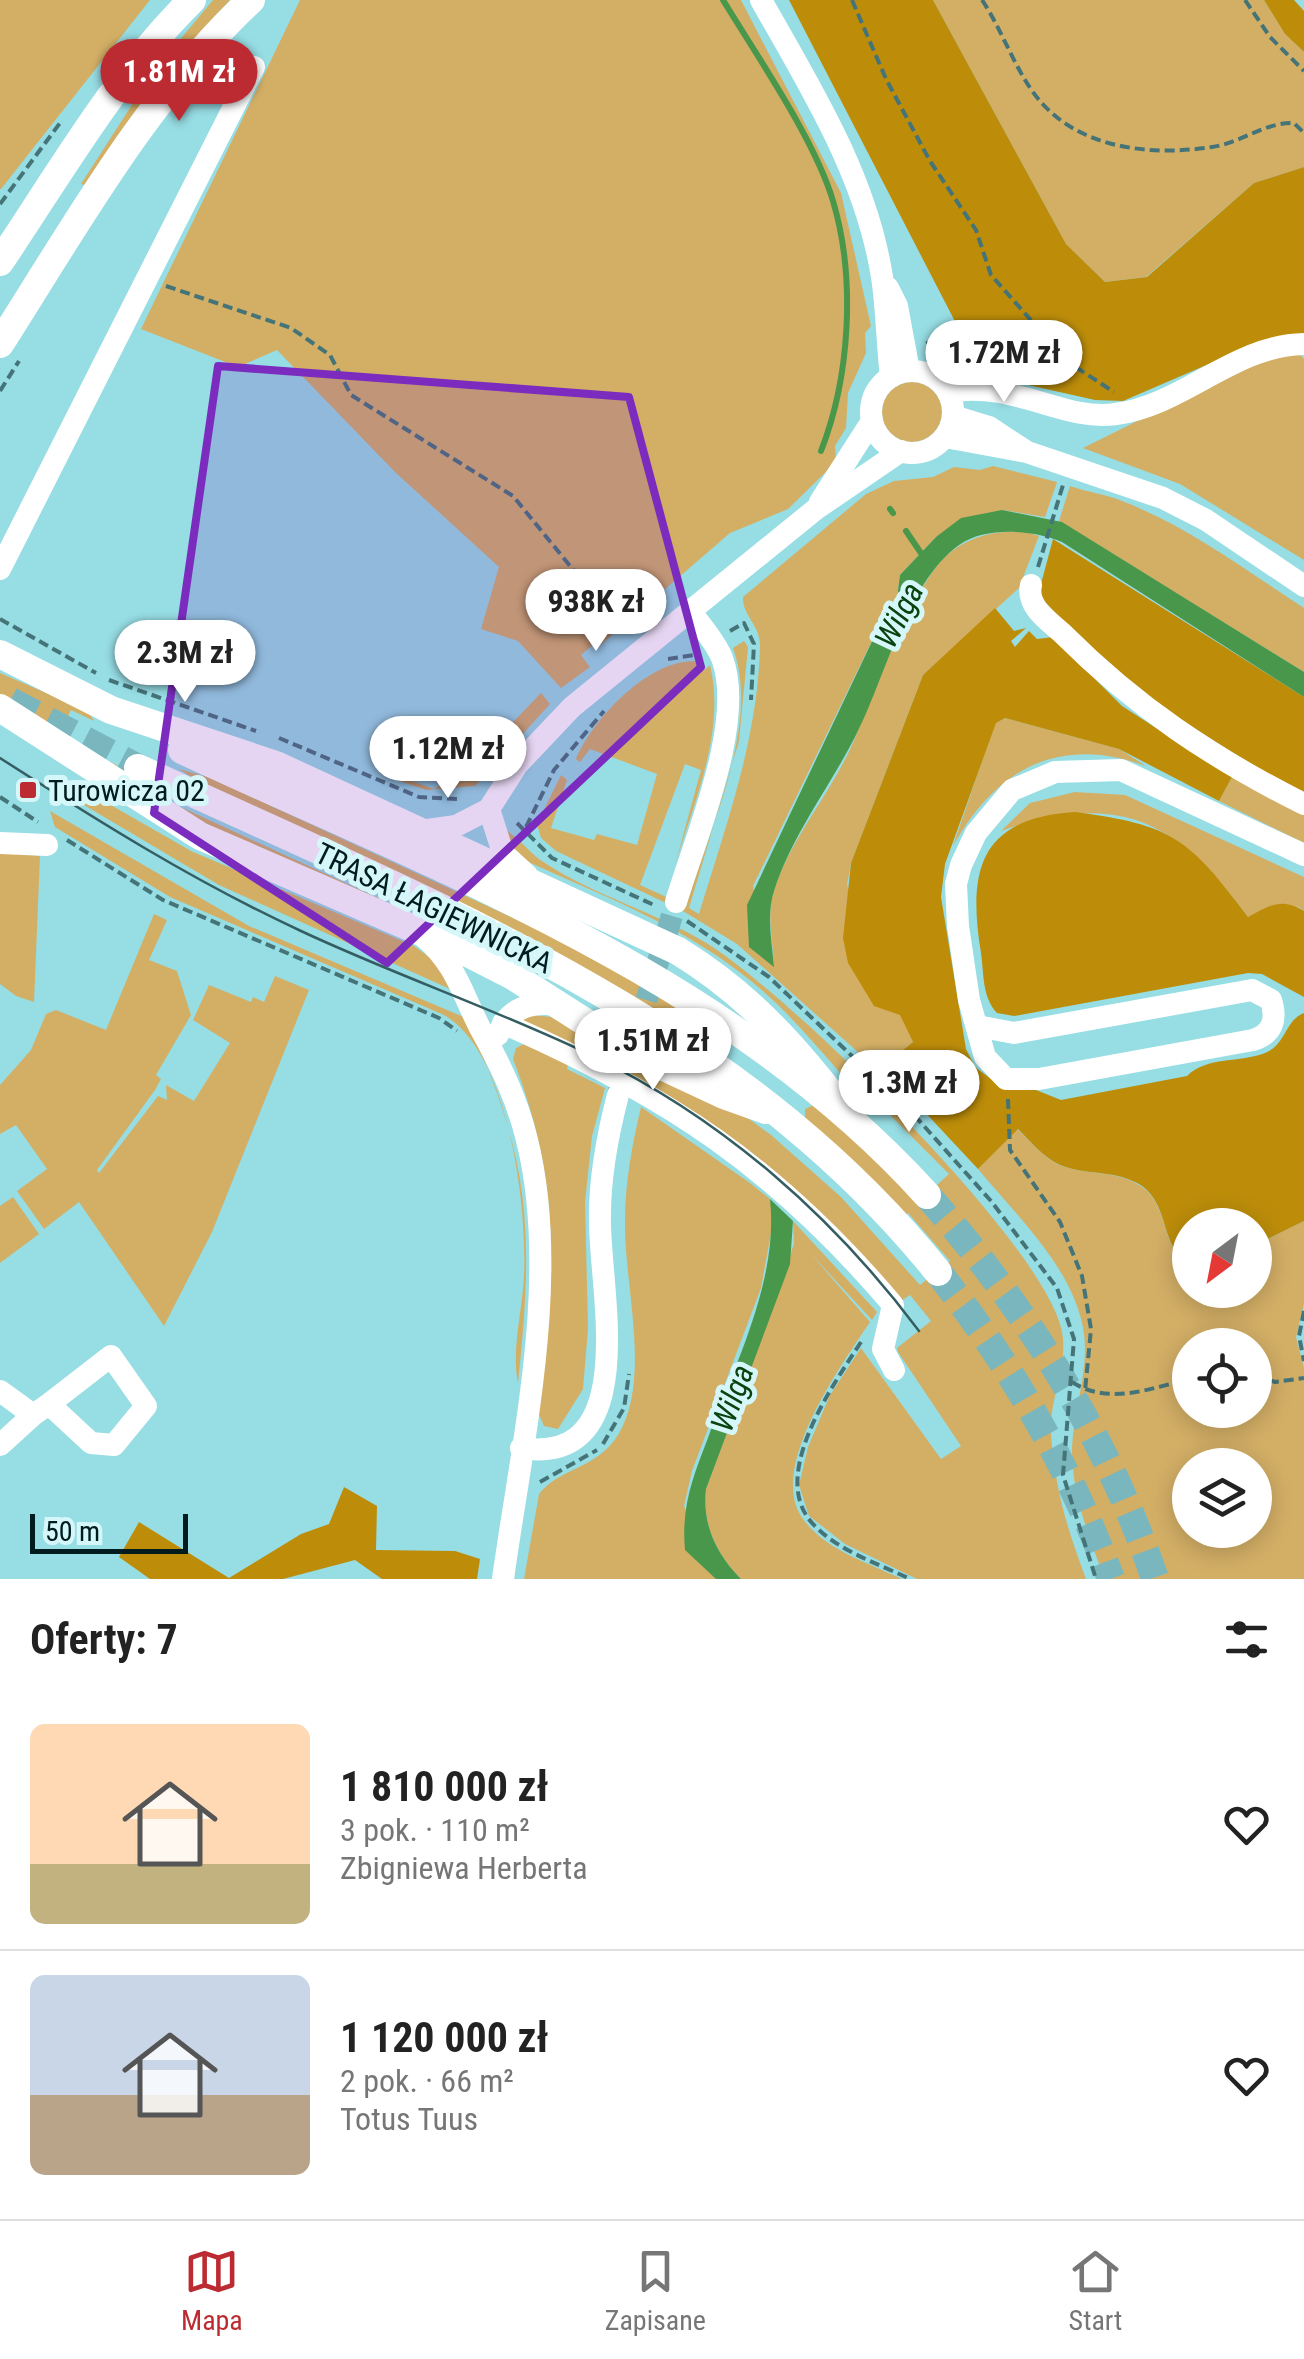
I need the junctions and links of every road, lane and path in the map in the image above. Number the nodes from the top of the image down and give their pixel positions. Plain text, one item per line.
1 (192, 0) edge
2 (251, 0) edge
3 (761, 0) edge
4 (852, 0) edge
5 (982, 0) edge
6 (1245, 0) edge
7 (254, 67) dead end
8 (1304, 71) edge
9 (1304, 133) edge
10 (0, 262) edge
11 (148, 280) junction
12 (921, 332) dead end
13 (0, 344) edge
14 (1304, 344) edge
15 (900, 374) junction
16 (956, 385) junction
17 (1148, 406) junction
18 (872, 422) junction
19 (949, 427) junction
20 (900, 451) junction
21 (1058, 502) dead end
22 (816, 510) junction
23 (1040, 558) dead end
24 (0, 569) edge
25 (1031, 585) dead end
26 (1304, 586) edge
27 (602, 604) dead end
28 (691, 612) junction
29 (0, 619) edge
30 (703, 653) dead end
31 (0, 654) edge
32 (658, 663) dead end
33 (608, 707) dead end
34 (0, 708) edge
35 (263, 734) dead end
36 (272, 737) dead end
37 (182, 750) dead end
38 (138, 768) tunnel mouth
39 (0, 797) edge
40 (480, 804) junction
41 (1304, 804) edge
42 (514, 822) dead end
43 (526, 828) junction
44 (420, 830) junction
45 (50, 835) junction
46 (0, 842) edge
47 (1304, 855) edge
48 (541, 887) junction
49 (674, 910) junction
50 (413, 928) junction
51 (558, 1005) junction
52 (503, 1023) junction
53 (977, 1026) junction
54 (464, 1039) dead end
55 (496, 1053) junction
56 (1001, 1076) junction
57 (618, 1094) tunnel mouth
58 (782, 1115) junction
59 (848, 1116) junction
60 (926, 1195) tunnel mouth
61 (938, 1272) tunnel mouth
62 (1304, 1311) edge
63 (869, 1330) dead end
64 (1304, 1360) edge
65 (894, 1370) dead end
66 (1304, 1378) edge
67 (1272, 1381) edge
68 (1072, 1382) junction
69 (1172, 1382) edge
70 (1085, 1390) junction
71 (0, 1391) edge
72 (0, 1445) edge
73 (520, 1448) junction
74 (503, 1579) edge
75 (910, 1579) edge
76 (1096, 1579) edge

1 - 10 main road
2 - 13 main road
3 - 15 street
4 - 17 path
5 - 9 path
6 - 8 path
7 - 11 street
11 - 24 street
11 - 27 path
12 - 16 path
14 - 17 street
15 - 16 street
15 - 18 street
16 - 17 street
16 - 19 street
18 - 20 street
18 - 22 street
19 - 20 street
19 - 26 street
20 - 22 street
21 - 23 path
22 - 28 street
25 - 41 street
28 - 40 street
28 - 49 street
29 - 35 path
30 - 32 path
31 - 44 main road
33 - 43 path
34 - 50 main road
36 - 40 path
37 - 59 main road, TRASA ŁAGIEWNICKA
38 - 58 main road, TRASA ŁAGIEWNICKA
39 - 45 path
40 - 44 street
40 - 48 street
42 - 43 path
43 - 49 path
44 - 48 main road
45 - 46 street
45 - 54 path
47 - 53 street
48 - 59 main road
49 - 68 path
50 - 51 main road
50 - 55 street
51 - 52 street
51 - 58 main road
52 - 55 street
52 - 65 street
53 - 56 street
53 - 56 street
55 - 73 street
56 - 70 path
57 - 73 street
58 - 61 main road, TRASA ŁAGIEWNICKA
59 - 60 main road, TRASA ŁAGIEWNICKA
62 - 64 path
63 - 75 path
66 - 67 path
68 - 70 path
68 - 76 path
69 - 70 path
71 - 72 street
73 - 74 street

